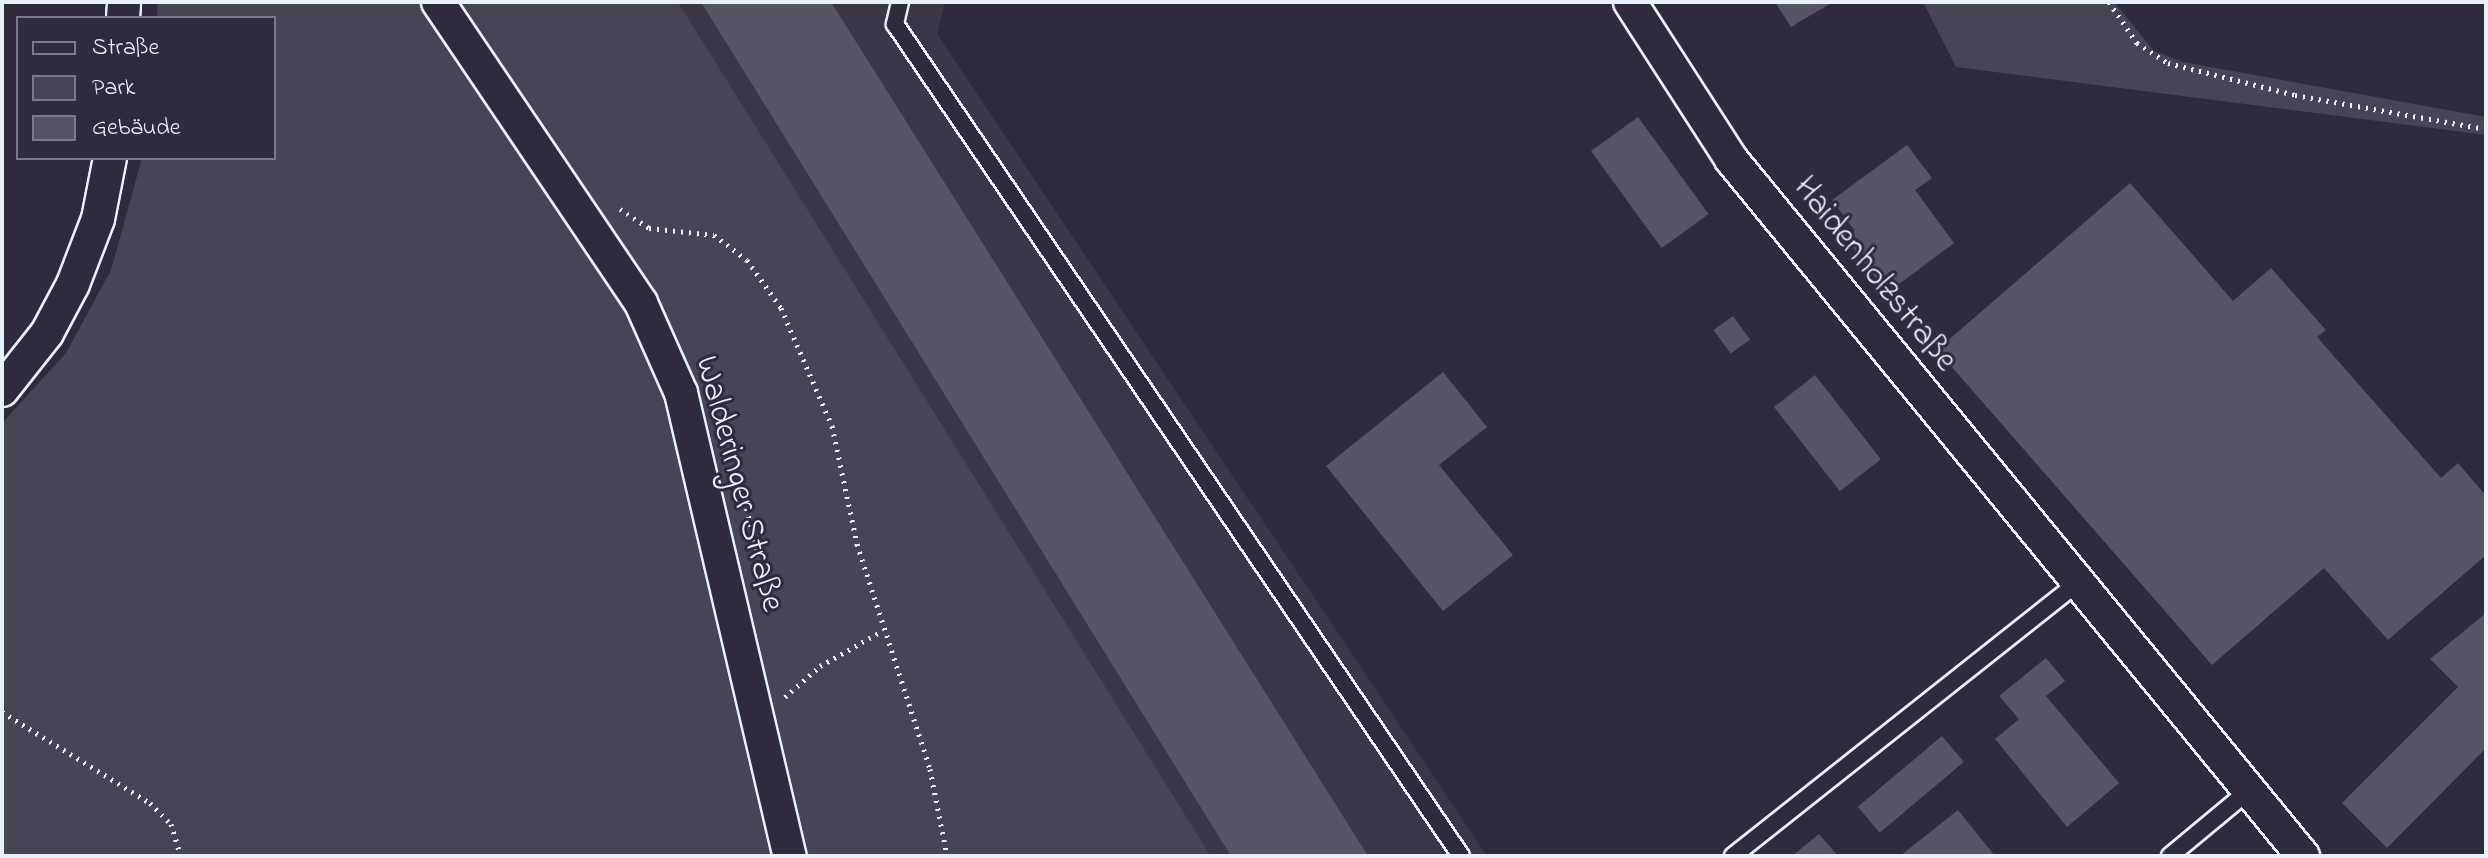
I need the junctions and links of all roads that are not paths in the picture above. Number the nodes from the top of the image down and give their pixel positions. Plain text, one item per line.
1 (438, 2) edge
2 (900, 2) edge
3 (1630, 2) edge
4 (110, 160) edge
5 (2, 390) edge
6 (2076, 584) junction
7 (2247, 792) junction
8 (790, 856) edge
9 (1461, 856) edge
10 (1733, 856) edge
11 (2170, 856) edge
12 (2303, 856) edge

1 - 8 street, Walderinger Straße
2 - 9 lane
3 - 6 street, Haidenholzstraße
4 - 5 street
6 - 7 street, Haidenholzstraße
6 - 10 lane
7 - 11 lane
7 - 12 street, Haidenholzstraße

